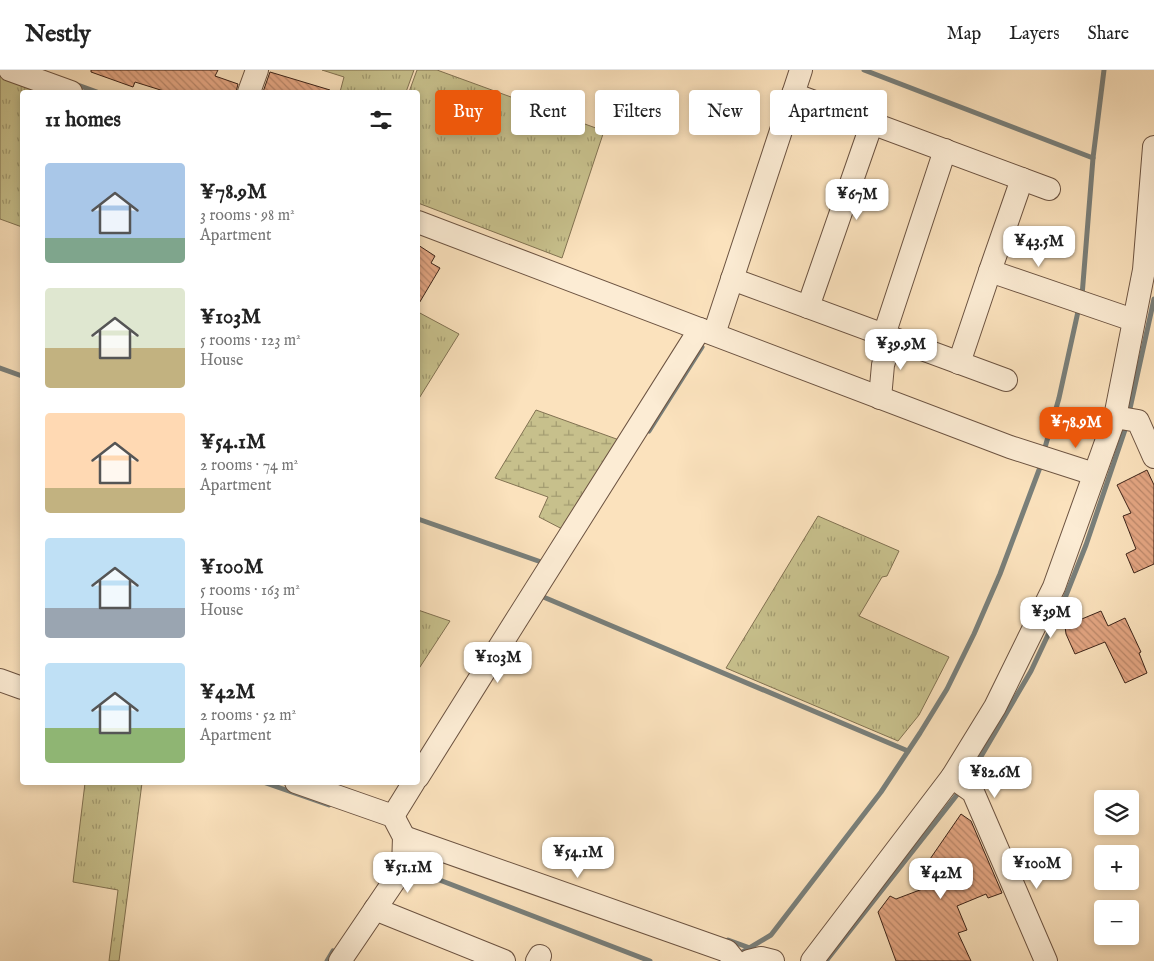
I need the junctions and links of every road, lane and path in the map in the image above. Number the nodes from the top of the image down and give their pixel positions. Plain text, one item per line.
1 (10, 70) edge
2 (256, 70) edge
3 (801, 70) edge
4 (65, 90) edge
5 (250, 90) edge
6 (794, 90) edge
7 (887, 129) edge
8 (779, 135) edge
9 (868, 135) edge
10 (1154, 147) edge
11 (945, 150) junction
12 (1022, 179) junction
13 (1049, 189) dead end
14 (420, 223) edge
15 (990, 271) junction
16 (732, 279) junction
17 (808, 307) junction
18 (1133, 320) junction
19 (712, 328) junction
20 (888, 336) junction
21 (959, 363) junction
22 (1006, 380) dead end
23 (880, 398) junction
24 (1124, 418) junction
25 (1154, 457) edge
26 (1094, 474) junction
27 (0, 680) edge
28 (20, 687) edge
29 (420, 774) edge
30 (960, 783) junction
31 (305, 785) edge
32 (412, 785) edge
33 (393, 816) junction
34 (404, 837) junction
35 (375, 910) junction
36 (738, 958) edge
37 (340, 961) edge
38 (504, 961) edge
39 (773, 961) edge
40 (812, 961) edge
41 (1046, 961) edge

1 - 4 street
2 - 5 street
3 - 6 street
7 - 11 street
8 - 16 street
9 - 17 street
10 - 18 street
11 - 12 street
11 - 20 street
12 - 13 street
12 - 15 street
14 - 19 street
15 - 18 street
15 - 21 street
16 - 17 street
16 - 19 street
17 - 20 street
18 - 24 street
19 - 23 street
19 - 29 street
20 - 21 street
20 - 23 street
21 - 22 street
23 - 26 street
24 - 25 street
24 - 26 street
26 - 30 street
27 - 28 street
30 - 40 street
30 - 41 street
31 - 33 street
32 - 33 street
33 - 34 street
34 - 35 street
34 - 36 street
35 - 37 street
35 - 38 street
36 - 39 street

